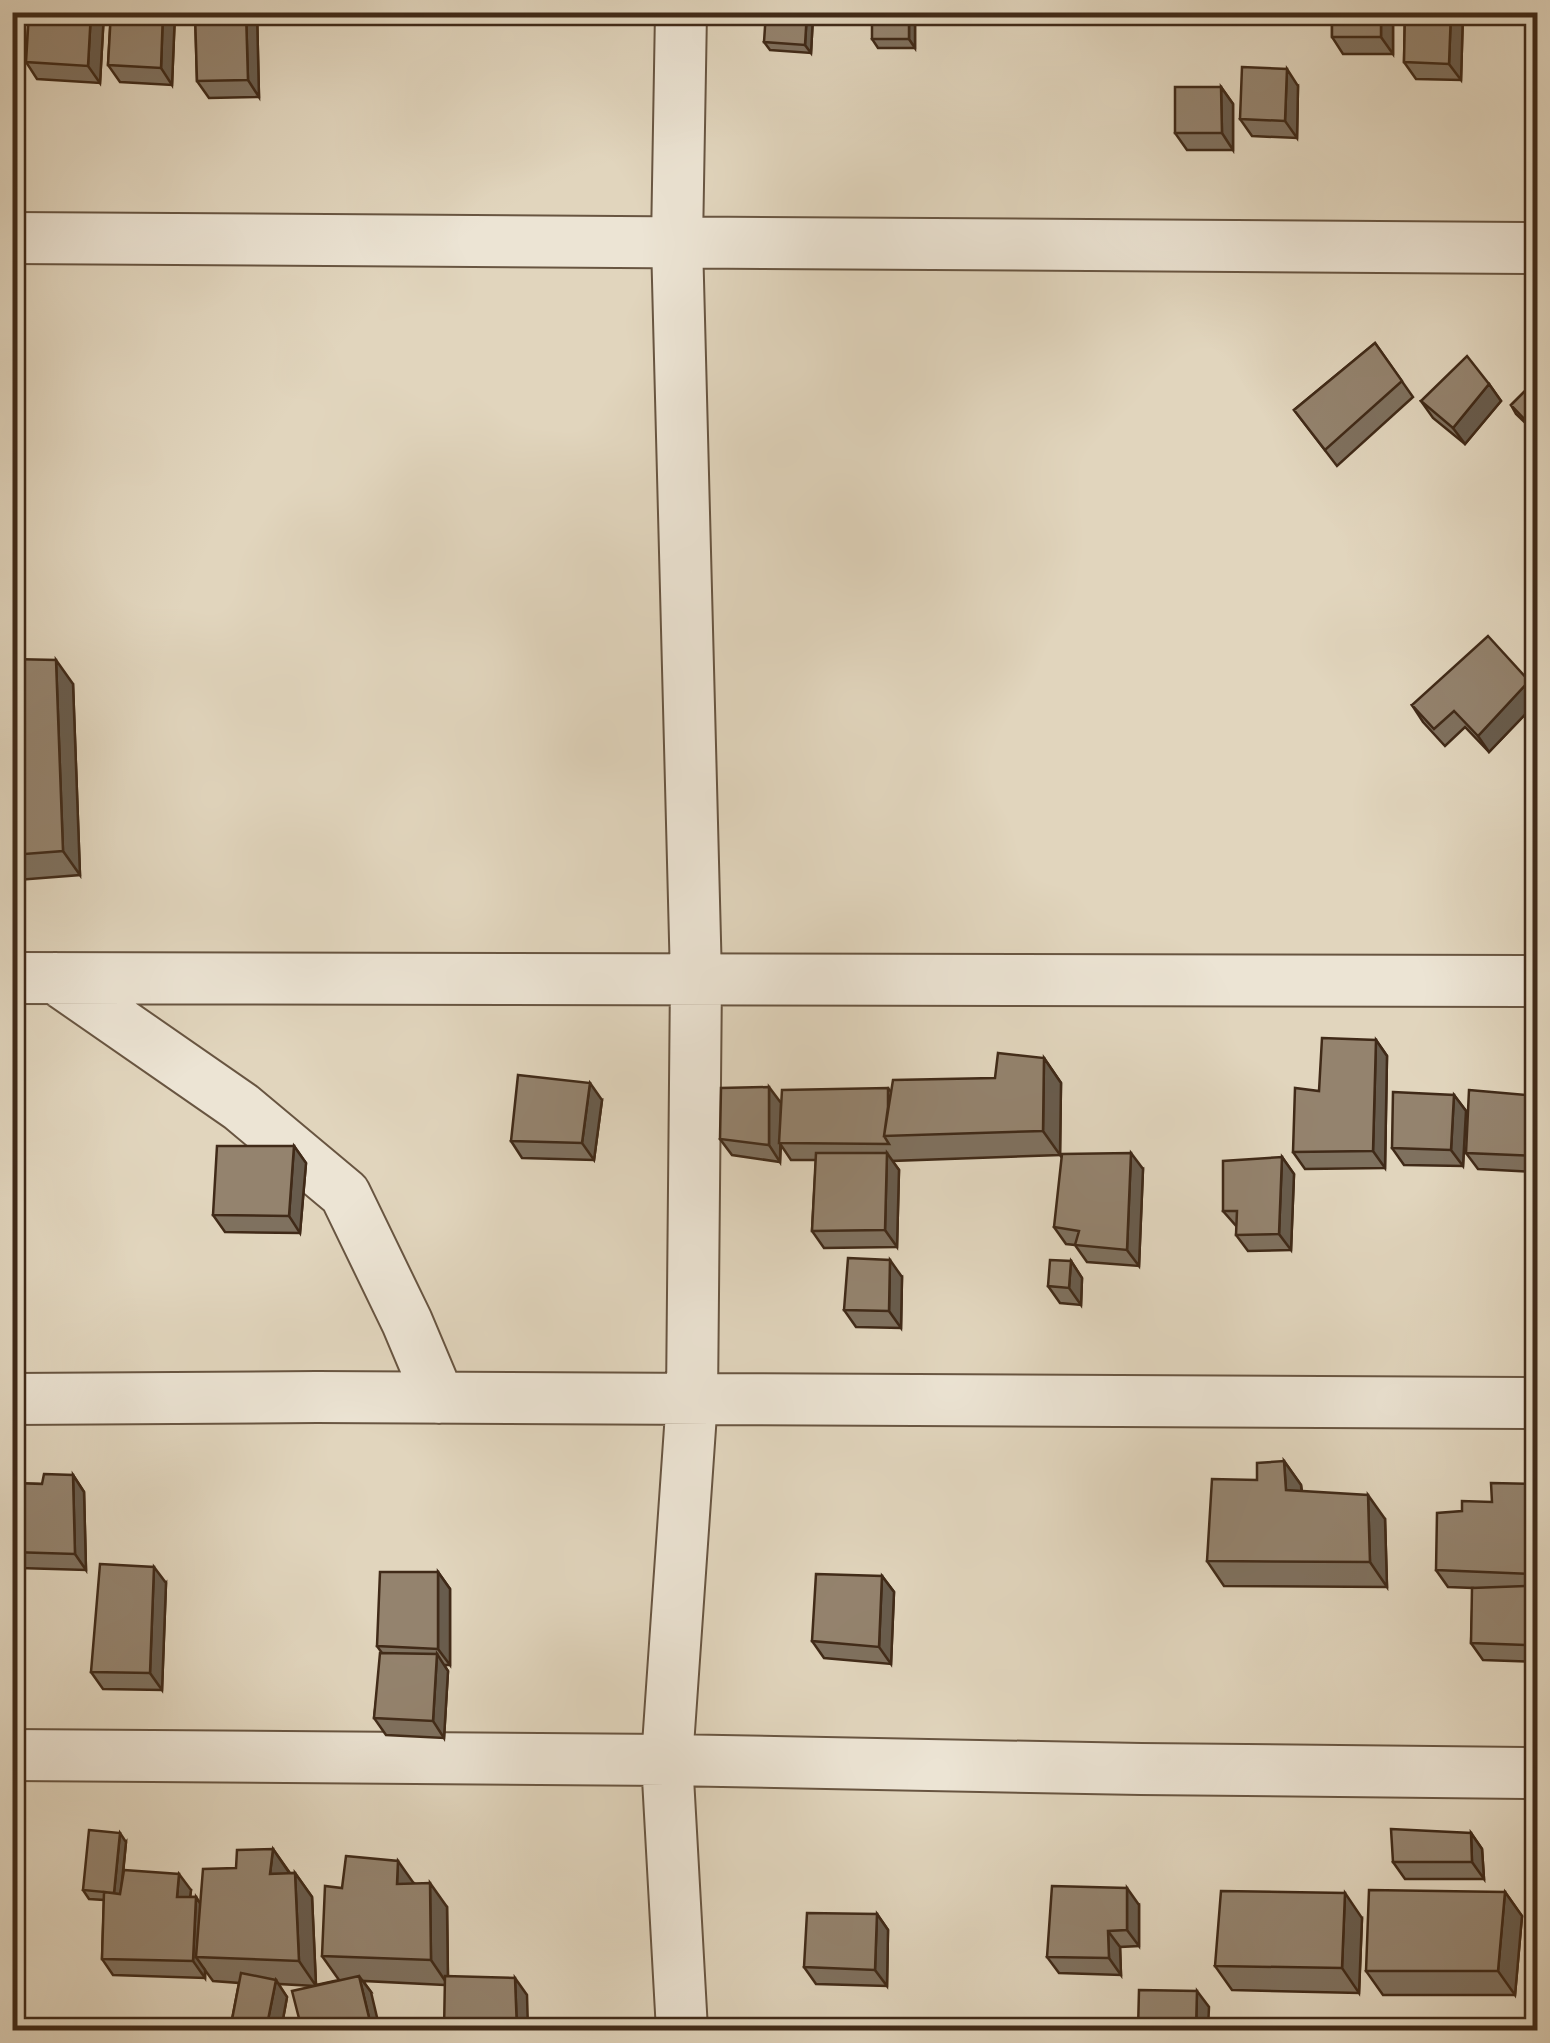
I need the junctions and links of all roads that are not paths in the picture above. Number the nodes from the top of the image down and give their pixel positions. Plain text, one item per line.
1 (680, 12) edge
2 (12, 238) edge
3 (677, 242) junction
4 (1538, 248) edge
5 (34, 978) edge
6 (696, 978) junction
7 (1538, 980) edge
8 (439, 1398) junction
9 (12, 1399) edge
10 (692, 1399) junction
11 (1538, 1403) edge
12 (12, 1756) edge
13 (667, 1760) junction
14 (1538, 1773) edge
15 (682, 2030) edge

1 - 3 street
2 - 3 street
3 - 4 street
3 - 6 street
5 - 6 street
5 - 8 street
6 - 7 street
6 - 10 street
8 - 9 street
8 - 10 street
10 - 11 street
10 - 13 street
12 - 13 street
13 - 14 street
13 - 15 street

